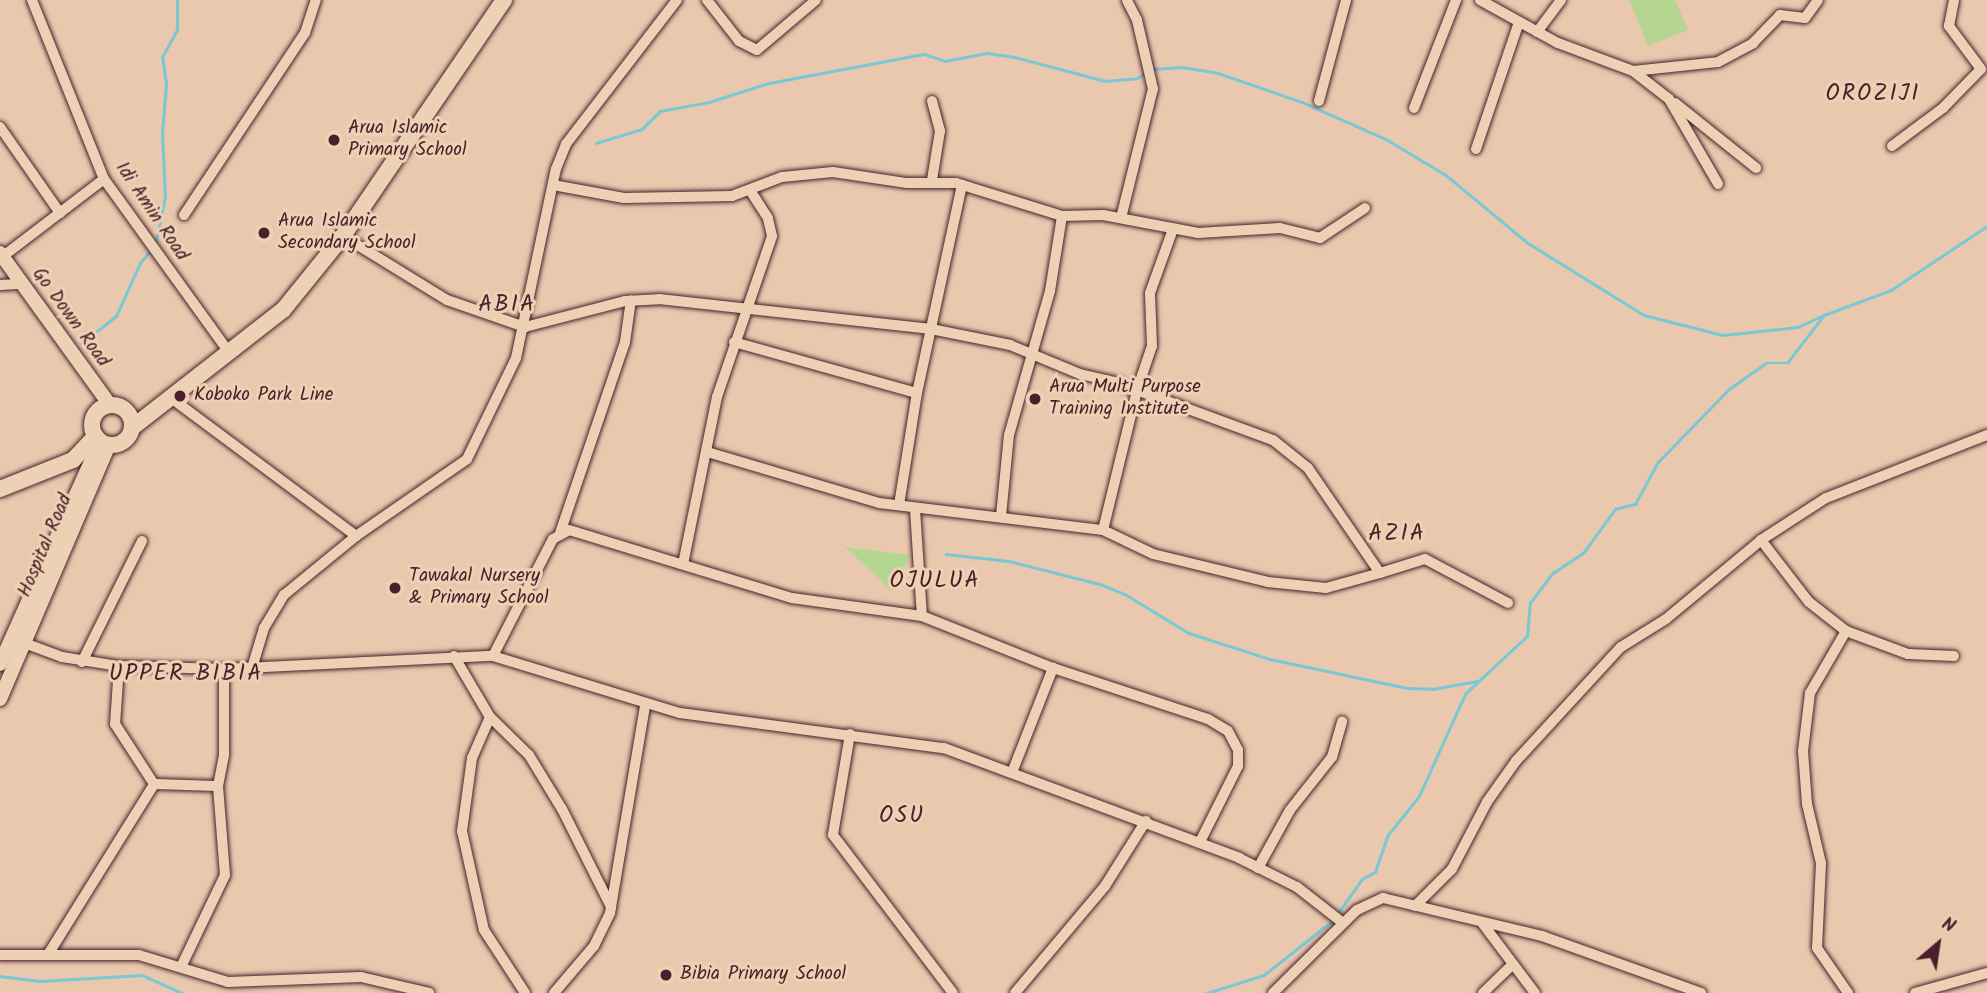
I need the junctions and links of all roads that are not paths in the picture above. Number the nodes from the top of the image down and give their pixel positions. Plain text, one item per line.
1 (32, 0) edge
2 (316, 0) edge
3 (504, 0) edge
4 (707, 0) edge
5 (816, 0) edge
6 (1127, 0) edge
7 (1346, 0) edge
8 (1456, 0) edge
9 (1480, 0) edge
10 (1561, 0) edge
11 (1818, 0) edge
12 (1954, 0) edge
13 (671, 2) edge
14 (1520, 22) junction
15 (1537, 32) junction
16 (1633, 71) junction
17 (932, 100) dead end
18 (1318, 101) dead end
19 (1673, 102) junction
20 (1413, 108) dead end
21 (0, 127) edge
22 (1892, 146) dead end
23 (1476, 149) dead end
24 (1756, 168) dead end
25 (104, 179) junction
26 (932, 180) junction
27 (1718, 184) dead end
28 (553, 185) junction
29 (962, 185) junction
30 (751, 192) junction
31 (1366, 208) dead end
32 (60, 213) junction
33 (184, 215) dead end
34 (1062, 216) junction
35 (1121, 218) junction
36 (1173, 229) junction
37 (343, 236) junction
38 (1, 255) edge
39 (22, 284) junction
40 (0, 285) edge
41 (631, 300) junction
42 (747, 305) junction
43 (525, 327) junction
44 (931, 329) junction
45 (734, 342) junction
46 (1034, 352) junction
47 (230, 354) junction
48 (1137, 390) junction
49 (917, 393) junction
50 (165, 402) junction
51 (110, 405) junction
52 (127, 411) junction
53 (133, 427) junction
54 (1987, 435) edge
55 (101, 441) junction
56 (706, 452) junction
57 (0, 489) edge
58 (899, 505) junction
59 (915, 509) junction
60 (1001, 516) junction
61 (1103, 530) junction
62 (560, 533) junction
63 (356, 536) junction
64 (1761, 540) junction
65 (142, 541) dead end
66 (683, 564) junction
67 (1380, 573) junction
68 (1508, 603) dead end
69 (922, 616) junction
70 (1846, 631) junction
71 (19, 641) junction
72 (454, 656) junction
73 (493, 656) junction
74 (1954, 656) dead end
75 (82, 662) junction
76 (0, 664) edge
77 (119, 666) junction
78 (252, 668) junction
79 (1053, 668) junction
80 (223, 669) junction
81 (0, 699) edge
82 (645, 705) junction
83 (490, 717) junction
84 (1342, 721) dead end
85 (850, 734) junction
86 (1013, 770) junction
87 (154, 784) junction
88 (218, 786) junction
89 (1146, 821) junction
90 (1200, 842) junction
91 (1258, 867) junction
92 (1416, 906) junction
93 (611, 908) junction
94 (1343, 923) junction
95 (1483, 923) junction
96 (49, 953) junction
97 (0, 955) edge
98 (1511, 966) junction
99 (181, 967) junction
100 (1987, 972) edge
101 (429, 993) edge
102 (525, 993) edge
103 (554, 993) edge
104 (953, 993) edge
105 (1015, 993) edge
106 (1273, 993) edge
107 (1483, 993) edge
108 (1535, 993) edge
109 (1701, 993) edge
110 (1848, 993) edge
111 (1915, 993) edge

1 - 25 street, Idi Amin Road
2 - 33 street
3 - 37 main road
4 - 5 street
6 - 35 street
7 - 18 street
8 - 20 street
9 - 14 street
10 - 15 street
11 - 16 street
12 - 22 street
13 - 28 street
14 - 15 street
14 - 23 street
15 - 16 street
16 - 19 street
17 - 26 street
19 - 24 street
19 - 27 street
21 - 32 street
25 - 32 street
25 - 47 street, Idi Amin Road
26 - 29 street
26 - 30 street
28 - 30 street
28 - 43 street
29 - 34 street
29 - 44 street
30 - 42 street
31 - 36 street
32 - 38 street
34 - 35 street
34 - 46 street
35 - 36 street
36 - 48 street
37 - 43 street
37 - 47 main road
38 - 39 main road, Go Down Road
39 - 40 street
39 - 51 main road, Go Down Road
41 - 42 street
41 - 43 street
41 - 62 street
42 - 44 street
42 - 45 street
43 - 63 street
44 - 46 street
44 - 49 street
45 - 49 street
45 - 56 street
46 - 48 street
46 - 60 street
47 - 50 main road
48 - 61 street
48 - 67 street
49 - 58 street
50 - 52 main road
50 - 53 main road
50 - 63 street
51 - 52 main road
51 - 55 main road
52 - 53 main road
53 - 55 main road
54 - 64 street
55 - 57 main road
55 - 71 main road, Hospital Road
56 - 58 street
56 - 66 street
58 - 59 street
59 - 60 street
59 - 69 street
60 - 61 street
61 - 67 street
62 - 66 street
62 - 73 street
63 - 78 street
64 - 70 street
64 - 92 street
65 - 75 street
66 - 69 street
67 - 68 street
69 - 79 street
70 - 74 street
70 - 110 street
71 - 75 street
71 - 76 main road, Hospital Road
71 - 81 main road, Hospital Road
72 - 73 street
72 - 78 street
72 - 83 street
73 - 82 street
75 - 77 street
77 - 80 street
77 - 87 street
78 - 80 street
79 - 86 street
79 - 90 street
80 - 88 street
82 - 85 street
82 - 93 street
83 - 93 street
83 - 102 street
84 - 91 street
85 - 86 street
85 - 104 street
86 - 89 street
87 - 88 street
87 - 96 street
88 - 99 street
89 - 90 street
89 - 105 street
90 - 91 street
91 - 94 street
92 - 94 street
92 - 95 street
93 - 103 street
94 - 106 street
95 - 98 street
95 - 109 street
96 - 97 street
96 - 99 street
98 - 107 street
98 - 108 street
99 - 101 street
100 - 111 street

